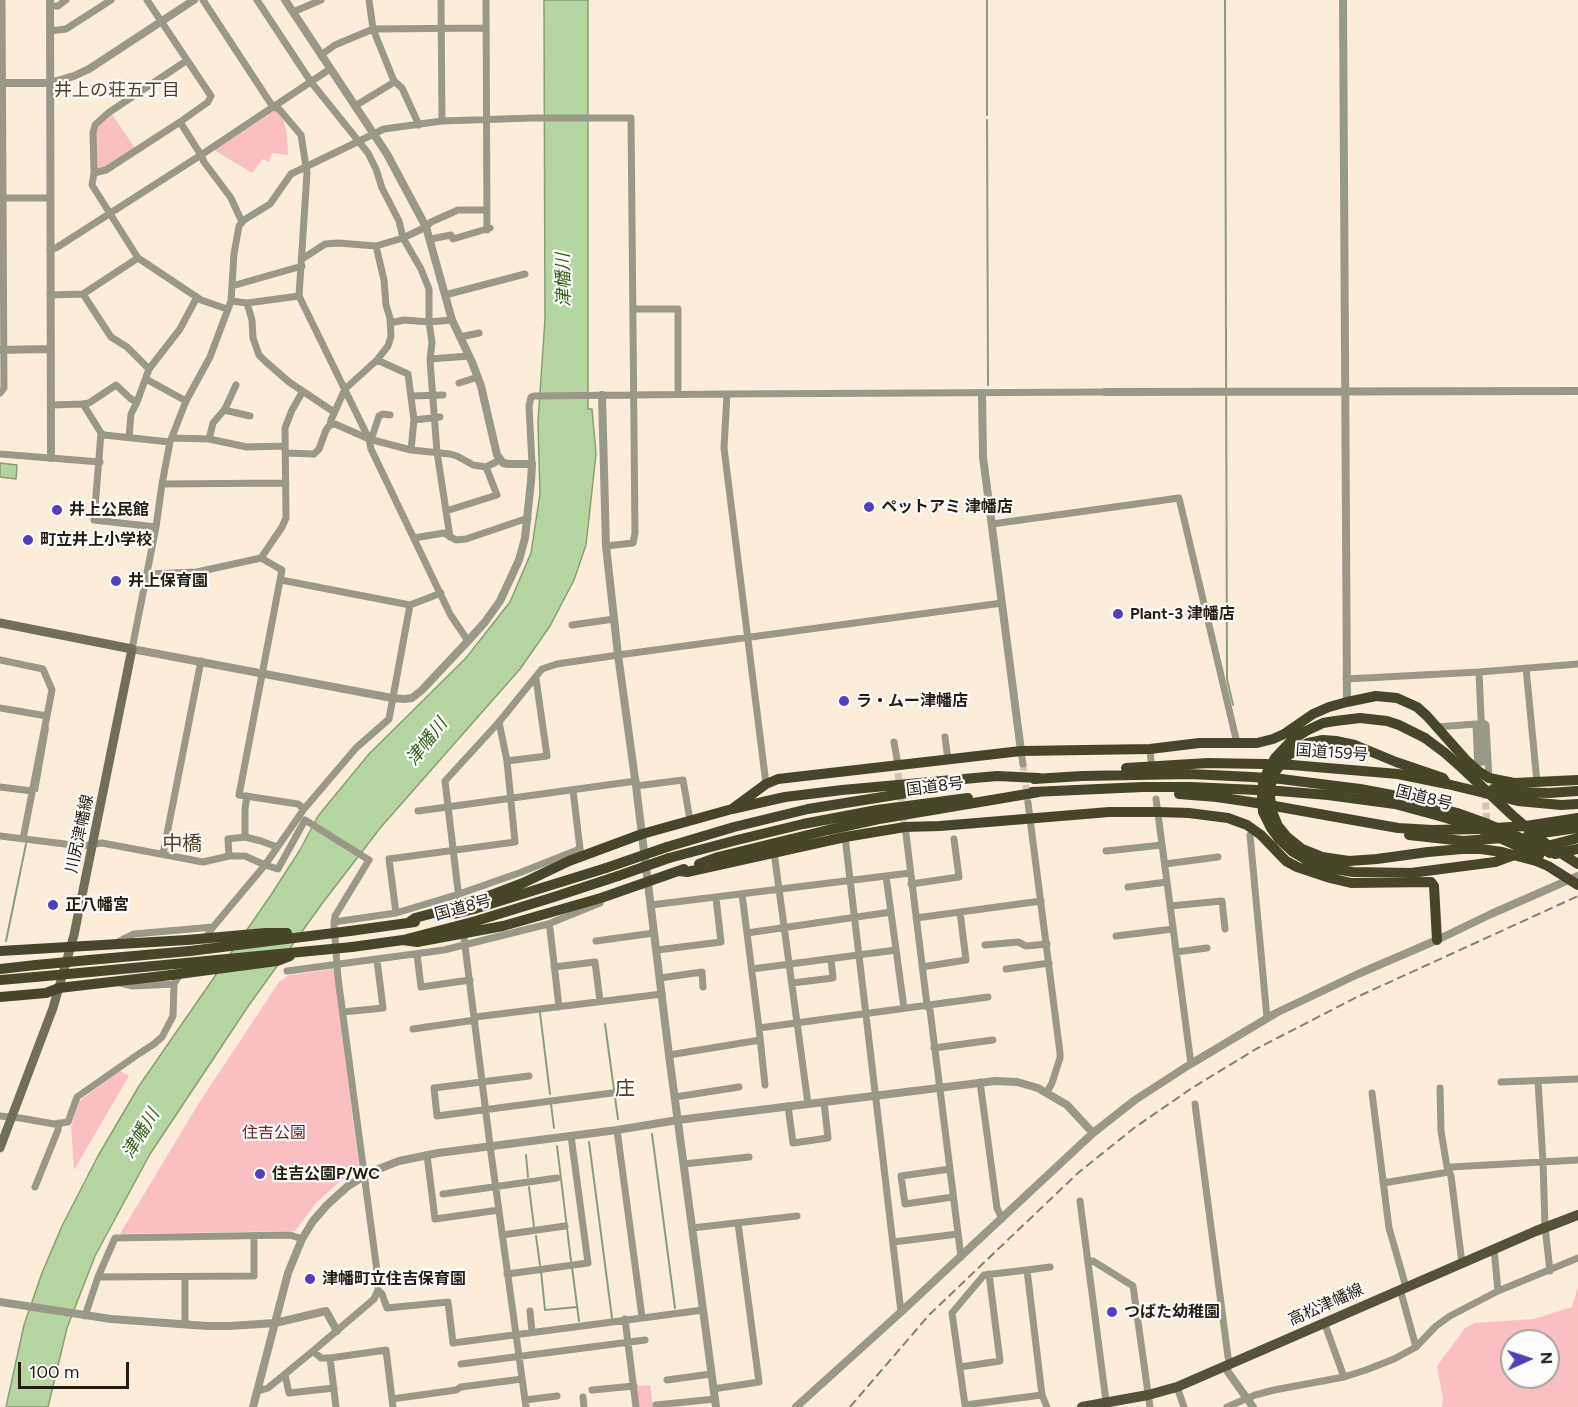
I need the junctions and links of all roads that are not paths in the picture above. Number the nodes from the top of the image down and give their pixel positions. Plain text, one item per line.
1 (2, 0) edge
2 (66, 0) edge
3 (111, 0) edge
4 (147, 0) edge
5 (194, 0) edge
6 (203, 0) edge
7 (257, 0) edge
8 (285, 0) edge
9 (321, 0) edge
10 (369, 0) edge
11 (441, 0) edge
12 (486, 0) edge
13 (1343, 0) edge
14 (50, 3) edge
15 (293, 12) junction
16 (160, 22) junction
17 (441, 28) junction
18 (486, 28) junction
19 (373, 29) junction
20 (50, 31) junction
21 (1, 37) edge
22 (321, 56) junction
23 (186, 61) junction
24 (330, 69) junction
25 (394, 81) junction
26 (311, 82) junction
27 (1, 83) edge
28 (50, 83) junction
29 (355, 106) junction
30 (273, 107) junction
31 (486, 120) junction
32 (442, 121) junction
33 (180, 122) junction
34 (419, 125) junction
35 (1, 126) edge
36 (373, 134) junction
37 (358, 141) junction
38 (201, 155) junction
39 (306, 165) junction
40 (94, 173) junction
41 (3, 198) junction
42 (50, 198) junction
43 (487, 210) junction
44 (109, 213) junction
45 (242, 222) junction
46 (426, 227) junction
47 (403, 238) junction
48 (431, 239) junction
49 (376, 246) junction
50 (50, 249) junction
51 (138, 258) junction
52 (2, 260) edge
53 (302, 262) junction
54 (525, 274) dead end
55 (232, 286) junction
56 (83, 294) junction
57 (50, 295) junction
58 (445, 295) junction
59 (300, 296) junction
60 (197, 297) junction
61 (231, 301) junction
62 (2, 303) edge
63 (247, 303) junction
64 (227, 309) junction
65 (633, 309) junction
66 (452, 320) junction
67 (429, 322) junction
68 (390, 323) junction
69 (479, 333) dead end
70 (460, 337) junction
71 (50, 349) junction
72 (2, 350) edge
73 (469, 356) junction
74 (430, 358) junction
75 (377, 360) junction
76 (149, 369) junction
77 (478, 377) junction
78 (146, 379) junction
79 (459, 383) dead end
80 (236, 385) dead end
81 (345, 389) junction
82 (303, 391) junction
83 (1578, 391) edge
84 (1105, 392) joint
85 (1345, 392) junction
86 (0, 393) edge
87 (982, 393) junction
88 (634, 394) junction
89 (678, 394) junction
90 (727, 394) junction
91 (432, 395) junction
92 (443, 395) dead end
93 (602, 395) junction
94 (411, 396) junction
95 (186, 401) junction
96 (137, 402) junction
97 (51, 405) junction
98 (83, 405) junction
99 (224, 410) junction
100 (334, 412) junction
101 (390, 415) dead end
102 (250, 416) dead end
103 (437, 418) junction
104 (414, 420) junction
105 (330, 425) junction
106 (101, 433) junction
107 (129, 437) junction
108 (209, 439) junction
109 (369, 439) junction
110 (171, 440) junction
111 (285, 449) junction
112 (411, 450) junction
113 (437, 452) junction
114 (0, 454) edge
115 (51, 458) junction
116 (500, 460) junction
117 (100, 462) junction
118 (532, 464) junction
119 (486, 466) junction
120 (286, 483) junction
121 (162, 484) junction
122 (446, 511) junction
123 (528, 518) junction
124 (992, 524) junction
125 (156, 527) junction
126 (450, 537) junction
127 (414, 538) junction
128 (606, 546) junction
129 (261, 558) junction
130 (147, 574) junction
131 (281, 580) junction
132 (441, 593) junction
133 (1002, 603) junction
134 (410, 605) junction
135 (614, 619) junction
136 (0, 623) edge
137 (572, 625) dead end
138 (748, 637) junction
139 (468, 641) junction
140 (132, 649) junction
141 (618, 655) junction
142 (0, 660) edge
143 (201, 661) junction
144 (1578, 664) edge
145 (1526, 668) junction
146 (1479, 672) junction
147 (264, 673) junction
148 (536, 679) junction
149 (1346, 680) junction
150 (392, 698) junction
151 (1347, 702) junction
152 (0, 708) edge
153 (47, 716) junction
154 (499, 722) junction
155 (1479, 724) junction
156 (1436, 727) junction
157 (945, 737) dead end
158 (894, 742) dead end
159 (1237, 743) junction
160 (1150, 749) junction
161 (1021, 751) junction
162 (948, 760) junction
163 (507, 761) junction
164 (1151, 761) dead end
165 (1023, 764) tunnel mouth
166 (1480, 767) junction
167 (897, 768) junction
168 (1082, 776) junction
169 (1038, 778) junction
170 (1489, 778) junction
171 (1578, 780) edge
172 (1537, 782) junction
173 (636, 783) junction
174 (766, 784) junction
175 (1447, 784) junction
176 (0, 787) edge
177 (1467, 788) junction
178 (573, 790) junction
179 (1083, 790) junction
180 (33, 791) junction
181 (1578, 791) edge
182 (1039, 792) junction
183 (247, 796) junction
184 (511, 799) junction
185 (1156, 799) dead end
186 (1028, 804) tunnel mouth
187 (1578, 804) edge
188 (448, 807) junction
189 (304, 809) junction
190 (732, 809) junction
191 (418, 811) dead end
192 (1158, 812) junction
193 (1031, 818) junction
194 (1578, 818) edge
195 (690, 820) junction
196 (1363, 822) junction
197 (904, 825) junction
198 (1578, 828) edge
199 (1254, 829) junction
200 (642, 834) junction
201 (0, 836) edge
202 (245, 837) junction
203 (845, 837) junction
204 (1578, 838) edge
205 (23, 839) junction
206 (954, 839) dead end
207 (93, 845) junction
208 (1162, 845) junction
209 (277, 848) junction
210 (1578, 849) edge
211 (453, 850) junction
212 (1106, 851) dead end
213 (580, 852) junction
214 (774, 852) junction
215 (668, 853) junction
216 (163, 854) junction
217 (229, 856) junction
218 (1218, 857) dead end
219 (1495, 862) junction
220 (1165, 864) junction
221 (1578, 864) edge
222 (265, 865) junction
223 (1578, 869) edge
224 (679, 871) junction
225 (910, 873) junction
226 (886, 876) junction
227 (1578, 877) edge
228 (850, 880) junction
229 (648, 881) junction
230 (1167, 882) junction
231 (911, 884) junction
232 (1578, 885) edge
233 (1128, 887) dead end
234 (778, 890) junction
235 (742, 894) junction
236 (459, 897) junction
237 (602, 898) junction
238 (716, 898) junction
239 (1041, 901) junction
240 (651, 905) junction
241 (1170, 906) junction
242 (891, 912) junction
243 (960, 912) junction
244 (396, 913) junction
245 (854, 918) junction
246 (916, 918) junction
247 (334, 922) junction
248 (408, 923) junction
249 (548, 924) junction
250 (213, 927) junction
251 (784, 927) junction
252 (1173, 929) junction
253 (1225, 929) dead end
254 (654, 933) junction
255 (747, 933) junction
256 (1116, 936) dead end
257 (404, 940) junction
258 (1437, 940) junction
259 (596, 941) dead end
260 (464, 942) junction
261 (1047, 944) junction
262 (110, 945) junction
263 (188, 945) junction
264 (986, 945) dead end
265 (71, 947) junction
266 (1207, 948) dead end
267 (657, 950) junction
268 (896, 950) junction
269 (0, 951) edge
270 (298, 951) junction
271 (1176, 952) junction
272 (417, 954) junction
273 (859, 955) junction
274 (831, 959) junction
275 (377, 960) junction
276 (1049, 963) junction
277 (337, 964) junction
278 (789, 964) junction
279 (554, 967) junction
280 (922, 967) junction
281 (0, 969) edge
282 (752, 969) junction
283 (1006, 969) dead end
284 (36, 971) junction
285 (287, 971) dead end
286 (660, 978) junction
287 (0, 980) edge
288 (172, 980) junction
289 (470, 980) junction
290 (792, 983) junction
291 (703, 987) dead end
292 (59, 988) junction
293 (662, 994) junction
294 (0, 997) edge
295 (988, 997) dead end
296 (600, 1001) junction
297 (927, 1005) junction
298 (559, 1006) junction
299 (904, 1008) junction
300 (343, 1012) junction
301 (866, 1013) junction
302 (1267, 1018) junction
303 (475, 1019) junction
304 (797, 1023) junction
305 (759, 1028) junction
306 (413, 1029) dead end
307 (760, 1040) junction
308 (993, 1040) dead end
309 (934, 1048) junction
310 (669, 1055) junction
311 (1191, 1064) junction
312 (529, 1076) dead end
313 (1578, 1078) edge
314 (1538, 1081) junction
315 (483, 1082) junction
316 (980, 1082) junction
317 (1501, 1082) dead end
318 (765, 1085) dead end
319 (939, 1087) junction
320 (739, 1088) dead end
321 (1440, 1088) dead end
322 (1047, 1092) junction
323 (612, 1093) dead end
324 (1372, 1093) dead end
325 (875, 1095) junction
326 (675, 1097) junction
327 (824, 1102) junction
328 (808, 1104) junction
329 (1195, 1104) dead end
330 (788, 1106) junction
331 (486, 1110) junction
332 (0, 1116) edge
333 (12, 1118) junction
334 (678, 1120) junction
335 (59, 1124) junction
336 (617, 1130) junction
337 (1094, 1133) junction
338 (571, 1136) junction
339 (490, 1146) junction
340 (0, 1148) edge
341 (427, 1155) junction
342 (749, 1157) dead end
343 (1578, 1160) edge
344 (1543, 1162) junction
345 (684, 1164) junction
346 (950, 1169) junction
347 (1449, 1172) junction
348 (364, 1176) junction
349 (557, 1178) dead end
350 (1383, 1183) junction
351 (496, 1186) junction
352 (35, 1187) dead end
353 (443, 1194) dead end
354 (953, 1197) junction
355 (1080, 1201) dead end
356 (499, 1210) junction
357 (1578, 1215) edge
358 (797, 1216) dead end
359 (1002, 1219) junction
360 (738, 1223) junction
361 (565, 1226) dead end
362 (1545, 1227) junction
363 (692, 1228) junction
364 (958, 1234) junction
365 (502, 1235) junction
366 (254, 1236) junction
367 (302, 1239) junction
368 (893, 1242) junction
369 (1494, 1249) junction
370 (961, 1257) junction
371 (1578, 1258) edge
372 (1088, 1262) junction
373 (1462, 1263) junction
374 (1050, 1267) dead end
375 (1027, 1270) junction
376 (1550, 1271) junction
377 (507, 1274) junction
378 (989, 1275) junction
379 (98, 1277) junction
380 (185, 1277) junction
381 (1403, 1288) junction
382 (378, 1290) junction
383 (1498, 1291) junction
384 (0, 1302) edge
385 (703, 1310) junction
386 (530, 1311) dead end
387 (901, 1312) junction
388 (83, 1315) junction
389 (642, 1317) junction
390 (625, 1319) junction
391 (1324, 1322) junction
392 (274, 1323) junction
393 (184, 1324) junction
394 (337, 1331) junction
395 (532, 1332) junction
396 (516, 1334) junction
397 (645, 1340) dead end
398 (628, 1342) junction
399 (1416, 1347) junction
400 (314, 1352) junction
401 (520, 1357) junction
402 (330, 1358) junction
403 (461, 1364) dead end
404 (1228, 1364) junction
405 (960, 1366) junction
406 (711, 1374) junction
407 (285, 1375) junction
408 (1344, 1377) junction
409 (522, 1379) junction
410 (667, 1380) dead end
411 (634, 1386) junction
412 (1177, 1386) junction
413 (334, 1388) junction
414 (258, 1390) junction
415 (592, 1390) dead end
416 (1042, 1395) junction
417 (1148, 1395) junction
418 (557, 1396) dead end
419 (583, 1397) dead end
420 (714, 1398) edge
421 (1246, 1398) junction
422 (1106, 1401) junction
423 (393, 1403) edge
424 (526, 1404) edge
425 (656, 1405) dead end
426 (253, 1407) edge
427 (336, 1407) edge
428 (584, 1407) edge
429 (636, 1407) edge
430 (796, 1407) edge
431 (1047, 1407) edge
432 (1082, 1407) edge
433 (1150, 1407) edge
434 (1184, 1407) edge
435 (1227, 1407) edge
436 (1253, 1407) edge

1 - 21 street
2 - 14 street
3 - 20 street
4 - 16 street
5 - 16 street
6 - 30 street
7 - 26 street
8 - 15 street
9 - 15 street
10 - 19 street
11 - 17 street
12 - 18 street
13 - 85 street
14 - 20 street
15 - 22 street
16 - 23 street
16 - 28 street
17 - 18 street
17 - 19 street
17 - 32 street
18 - 31 street
19 - 22 street
19 - 25 street
20 - 28 street
21 - 27 street
22 - 24 street
23 - 33 street
23 - 40 street
24 - 26 street
24 - 29 street
25 - 29 street
25 - 34 street
26 - 30 street
26 - 37 street
27 - 28 street
27 - 35 street
28 - 42 street
29 - 36 street
30 - 38 street
30 - 39 street
31 - 32 street
31 - 43 street
31 - 65 street
32 - 34 street
33 - 38 street
33 - 40 street
34 - 36 street
35 - 41 street
36 - 37 street
36 - 46 street
37 - 39 street
37 - 47 street
38 - 44 street
38 - 45 street
39 - 45 street
39 - 53 street
40 - 44 street
41 - 42 street
41 - 52 street
42 - 50 street
43 - 46 street
43 - 48 street
44 - 50 street
44 - 51 street
45 - 55 street
46 - 47 street
46 - 48 street
47 - 49 street
47 - 67 street
48 - 58 street
49 - 53 street
49 - 68 street
50 - 57 street
51 - 56 street
51 - 60 street
52 - 62 street
53 - 55 street
53 - 59 street
54 - 58 street
55 - 61 street
56 - 57 street
56 - 76 street
57 - 71 street
58 - 66 street
59 - 63 street
59 - 81 street
60 - 64 street
60 - 76 street
61 - 63 street
61 - 64 street
62 - 72 street
63 - 82 street
64 - 95 street
65 - 88 street
65 - 89 street
66 - 67 street
66 - 70 street
67 - 68 street
67 - 74 street
68 - 75 street
69 - 70 street
70 - 73 street
71 - 72 street
71 - 97 street
72 - 86 street
73 - 74 street
73 - 77 street
74 - 91 street
75 - 81 street
75 - 94 street
76 - 78 street
77 - 79 street
77 - 116 street
78 - 95 street
78 - 96 street
80 - 99 street
81 - 100 street
81 - 109 street
82 - 100 street
82 - 111 street
83 - 85 street
84 - 85 street
84 - 87 street
85 - 149 street
87 - 90 street
87 - 124 street
88 - 89 street
88 - 93 street
88 - 128 street
89 - 90 street
90 - 138 street
91 - 92 street
91 - 94 street
91 - 103 street
93 - 118 street
93 - 128 street
94 - 104 street
95 - 110 street
96 - 98 street
96 - 107 street
97 - 98 street
97 - 115 street
98 - 106 street
99 - 102 street
99 - 108 street
100 - 105 street
101 - 109 street
103 - 104 street
103 - 113 street
104 - 112 street
105 - 109 street
105 - 111 street
106 - 107 street
106 - 117 street
107 - 110 street
108 - 110 street
108 - 111 street
109 - 112 street
109 - 127 street
110 - 121 street
111 - 120 street
112 - 113 street
113 - 119 street
113 - 122 street
114 - 115 street
115 - 117 street
116 - 118 street
116 - 119 street
117 - 125 street
118 - 123 street
119 - 122 street
120 - 121 street
120 - 129 street
121 - 125 street
122 - 126 street
123 - 126 street
123 - 139 street
124 - 133 street
124 - 159 street
125 - 130 street
126 - 127 street
127 - 132 street
128 - 135 street
129 - 130 street
129 - 131 street
130 - 140 street
131 - 134 street
131 - 147 street
132 - 134 street
132 - 139 street
133 - 138 street
133 - 161 street
134 - 150 street
135 - 137 street
135 - 141 street
136 - 140 main road
138 - 141 street
138 - 174 street
139 - 150 street
140 - 143 street
140 - 207 main road, 川尻津幡線
141 - 148 street
141 - 173 street
142 - 153 street
143 - 147 street
143 - 216 street
144 - 145 street
145 - 146 street
145 - 172 street
146 - 149 street
146 - 155 street
147 - 150 street
147 - 183 street
148 - 154 street
148 - 163 street
149 - 151 street
150 - 189 street
151 - 156 highway
151 - 159 highway
152 - 153 street
153 - 180 street
154 - 163 street
154 - 188 street
155 - 156 street
155 - 166 street
155 - 170 street
156 - 166 highway
157 - 162 street
158 - 167 street
159 - 160 highway
160 - 161 highway
160 - 164 street
161 - 162 highway
161 - 165 street
162 - 167 highway
163 - 184 street
166 - 170 highway
167 - 174 highway
168 - 169 highway, 国道8号
168 - 175 highway, 国道159号, bridge
168 - 223 highway, 国道8号, bridge
169 - 190 highway
169 - 215 highway, 国道8号
170 - 172 highway
171 - 172 highway
173 - 178 street
173 - 195 street
173 - 200 street
174 - 190 highway
175 - 177 highway, 国道159号
175 - 232 highway, bridge
176 - 180 street
177 - 181 highway
177 - 187 highway, 国道159号
178 - 184 street
178 - 213 street
179 - 182 highway, 国道8号
179 - 196 highway, bridge
179 - 227 highway, 国道8号, bridge
180 - 205 street
182 - 215 highway, 国道8号
182 - 224 highway
183 - 189 street
183 - 202 street
184 - 188 street
184 - 211 street
185 - 192 street
186 - 193 street
188 - 191 street
188 - 211 street
189 - 209 street
190 - 195 highway
192 - 193 highway
192 - 199 highway
192 - 208 street
193 - 197 highway
193 - 239 street
194 - 196 highway
195 - 200 highway
196 - 198 highway
197 - 203 highway
197 - 225 street
199 - 258 highway
199 - 302 street
200 - 213 highway
200 - 229 street
201 - 205 street
202 - 209 street
202 - 217 street
203 - 214 highway
203 - 228 street
204 - 219 highway
205 - 207 street
206 - 231 street
207 - 216 street
207 - 265 main road, 川尻津幡線
208 - 212 street
208 - 220 street
209 - 222 street
210 - 219 highway
211 - 236 street
211 - 244 street
213 - 236 street
213 - 248 highway
214 - 224 highway
214 - 234 street
215 - 248 highway, 国道8号, bridge
215 - 257 highway, 国道8号, bridge
216 - 217 street
217 - 222 street
218 - 220 street
219 - 221 highway, bridge
220 - 230 street
222 - 247 street
222 - 250 street
224 - 229 highway
225 - 226 street
225 - 231 street
226 - 228 street
226 - 242 street
227 - 258 street
228 - 234 street
228 - 245 street
229 - 237 highway
229 - 240 street
230 - 233 street
230 - 241 street
231 - 246 street
234 - 235 street
234 - 251 street
235 - 238 street
235 - 255 street
236 - 244 street
237 - 249 street
237 - 257 highway
238 - 240 street
238 - 267 street
239 - 243 street
239 - 261 street
240 - 254 street
241 - 252 street
241 - 253 street
242 - 245 street
242 - 268 street
243 - 246 street
243 - 280 street
244 - 247 street
245 - 251 street
245 - 273 street
246 - 280 street
247 - 277 street
248 - 263 highway, 国道8号, bridge
249 - 260 street
249 - 279 street
250 - 262 street
250 - 288 street
251 - 255 street
251 - 278 street
252 - 256 street
252 - 271 street
254 - 259 street
254 - 267 street
255 - 282 street
257 - 270 highway, 国道8号, bridge
258 - 302 street
260 - 272 street
260 - 289 street
261 - 264 street
261 - 276 street
262 - 263 highway
262 - 265 highway
263 - 284 highway, 国道8号, bridge
265 - 269 highway
265 - 292 main road, 川尻津幡線
266 - 271 street
267 - 286 street
268 - 273 street
268 - 299 street
270 - 284 highway, 国道8号, bridge
270 - 288 highway, 国道8号, bridge
271 - 311 street
272 - 275 street
272 - 289 street
273 - 274 street
273 - 301 street
274 - 278 street
274 - 290 street
275 - 277 street
275 - 300 street
276 - 283 street
276 - 322 street
277 - 285 street
277 - 300 street
278 - 282 street
278 - 290 street
279 - 296 street
279 - 298 street
280 - 297 street
281 - 284 highway, 国道8号
282 - 305 street
284 - 287 highway, 国道8号
286 - 291 street
286 - 293 street
288 - 292 highway, 国道8号
288 - 335 street
289 - 303 street
290 - 304 street
292 - 294 highway, 国道8号
292 - 333 main road, 川尻津幡線
293 - 296 street
293 - 310 street
295 - 297 street
296 - 298 street
297 - 299 street
297 - 309 street
298 - 303 street
299 - 301 street
300 - 348 street
301 - 304 street
301 - 325 street
302 - 311 street
303 - 306 street
303 - 315 street
304 - 305 street
304 - 328 street
305 - 307 street
307 - 310 street
307 - 318 street
308 - 309 street
309 - 319 street
310 - 326 street
311 - 337 street
312 - 315 street
313 - 314 street
314 - 317 street
314 - 344 street
315 - 331 street
315 - 331 street
316 - 319 street
316 - 322 street
316 - 359 street
319 - 325 street
319 - 346 street
320 - 326 street
321 - 347 street
322 - 337 street
323 - 331 street
324 - 350 street
325 - 327 street
325 - 368 street
326 - 334 street
327 - 328 street
327 - 330 street
328 - 330 street
329 - 404 street
330 - 334 street
331 - 339 street
332 - 333 street
333 - 335 street
333 - 340 main road, 川尻津幡線
334 - 336 street
334 - 345 street
335 - 352 street
336 - 338 street
336 - 389 street
337 - 359 street
338 - 339 street
338 - 377 street
339 - 341 street
339 - 351 street
341 - 348 street
341 - 356 street
342 - 345 street
343 - 344 street
344 - 347 street
344 - 362 street
345 - 363 street
346 - 354 street
346 - 354 street
347 - 350 street
347 - 373 street
348 - 367 street
348 - 382 street
349 - 351 street
350 - 381 street
351 - 353 street
351 - 356 street
354 - 364 street
355 - 372 street
356 - 365 street
357 - 362 main road, 高松津幡線
358 - 360 street
359 - 370 street
360 - 363 street
360 - 420 street
361 - 365 street
362 - 369 main road, 高松津幡線
362 - 376 street
363 - 385 street
364 - 368 street
364 - 370 street
365 - 377 street
366 - 367 street
366 - 379 street
366 - 380 street
367 - 392 street
368 - 387 street
369 - 373 main road, 高松津幡線
369 - 383 street
370 - 387 street
371 - 376 street
372 - 417 street
372 - 422 street
373 - 381 main road, 高松津幡線
374 - 375 street
375 - 378 street
375 - 416 street
376 - 383 street
377 - 396 street
378 - 405 street
378 - 405 street
379 - 380 street
379 - 388 street
380 - 393 street
381 - 391 main road, 高松津幡線
381 - 399 street
382 - 394 street
382 - 396 street
383 - 399 street
384 - 388 street
385 - 389 street
385 - 406 street
386 - 395 street
387 - 430 street
388 - 393 street
389 - 390 street
390 - 395 street
390 - 398 street
391 - 404 main road, 高松津幡線
391 - 408 street
392 - 393 street
392 - 394 street
392 - 414 street
394 - 400 street
395 - 396 street
396 - 401 street
397 - 398 street
398 - 401 street
398 - 411 street
399 - 408 street
400 - 402 street
400 - 407 street
401 - 403 street
401 - 409 street
402 - 413 street
402 - 423 street
404 - 412 main road, 高松津幡線
404 - 421 street
405 - 416 street
406 - 410 street
406 - 420 street
407 - 413 street
407 - 414 street
408 - 421 street
409 - 423 street
409 - 424 street
411 - 415 street
411 - 429 street
412 - 417 main road, 高松津幡線
412 - 434 street
413 - 427 street
414 - 426 street
416 - 431 street
417 - 422 main road, 高松津幡線
417 - 433 street
418 - 424 street
419 - 428 street
420 - 425 street
421 - 435 street
421 - 436 street
422 - 432 main road, 高松津幡線

